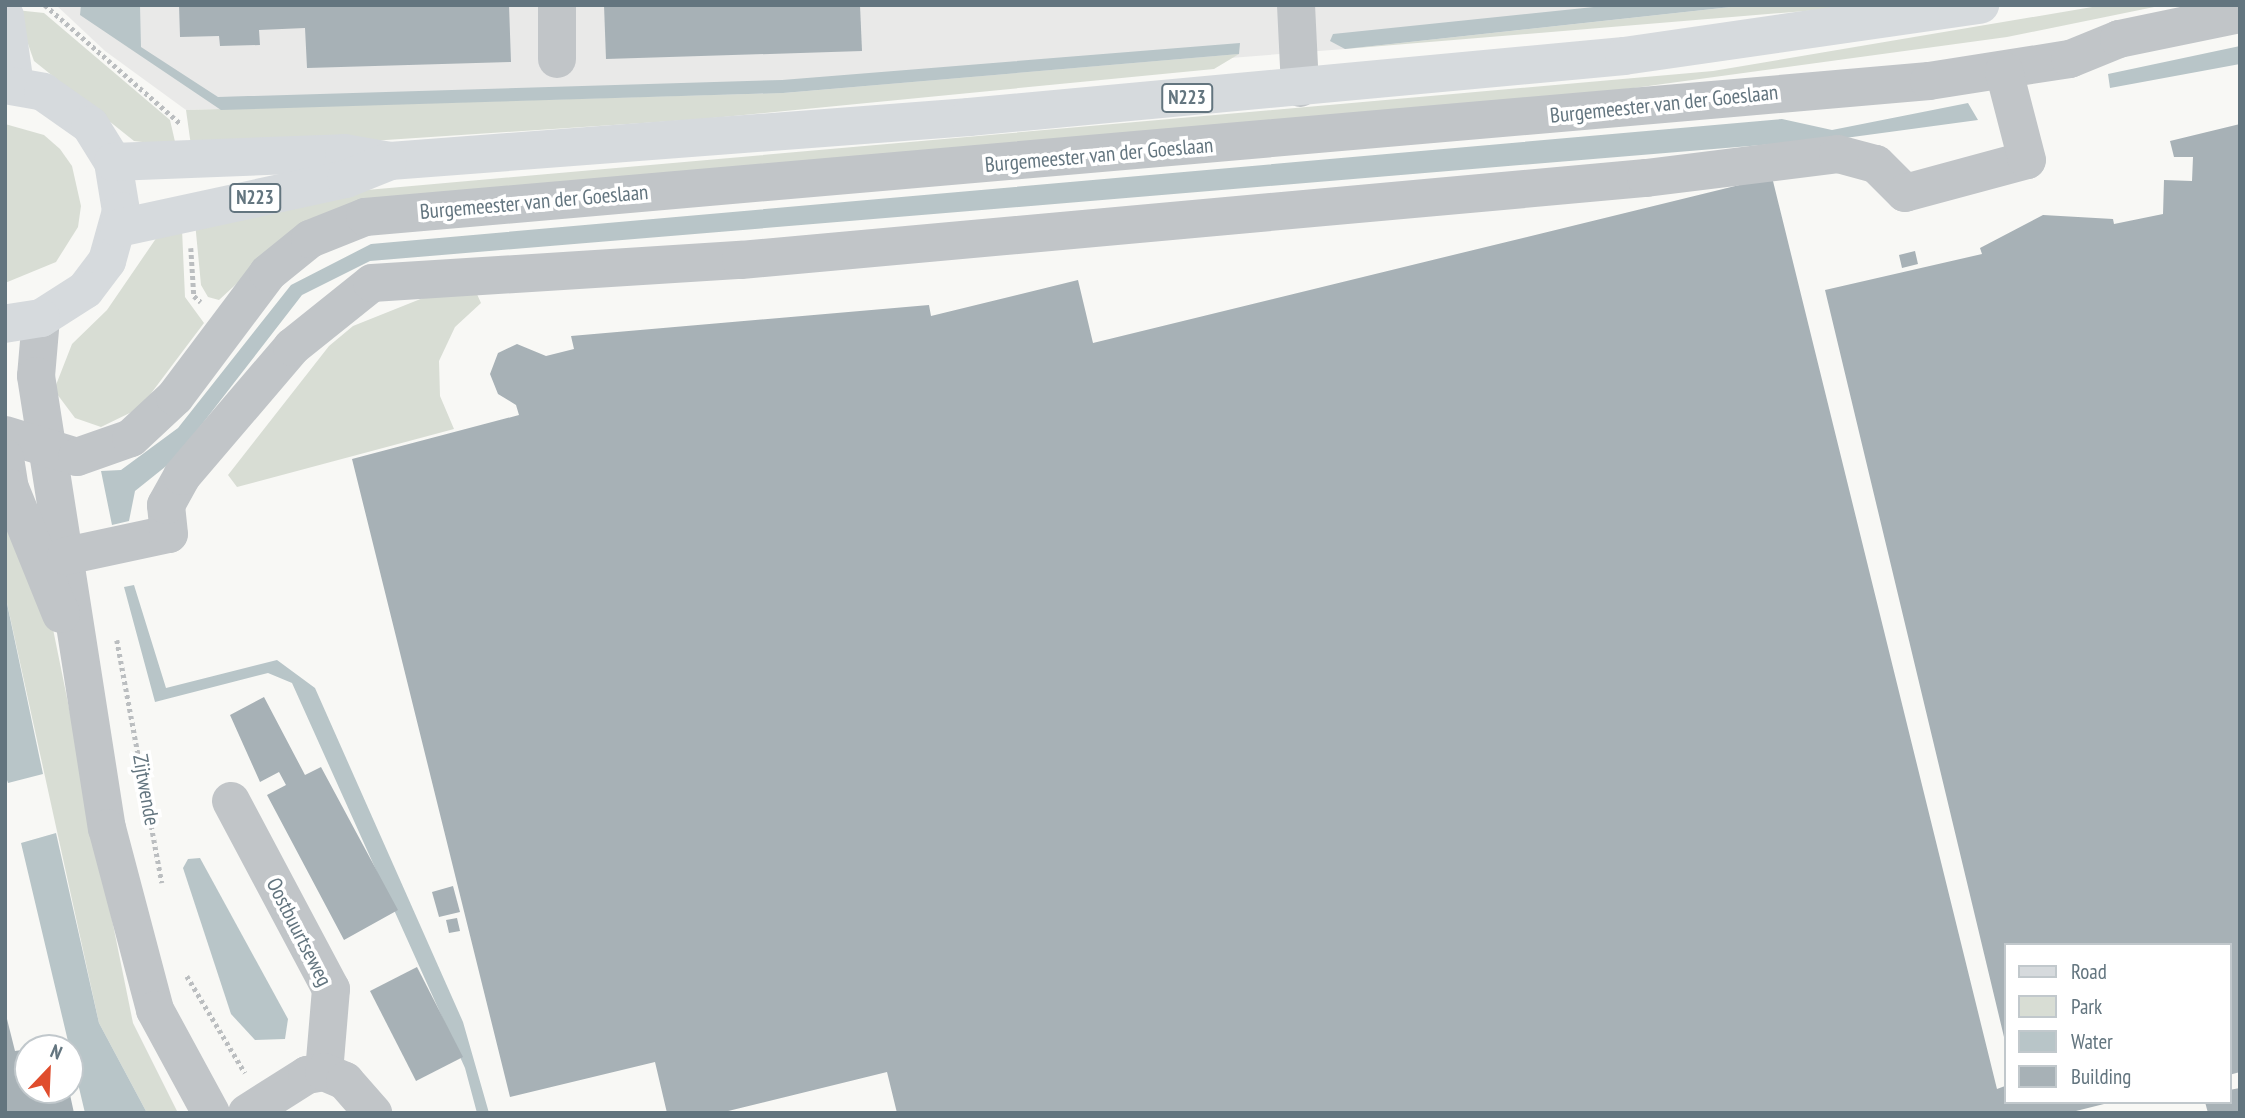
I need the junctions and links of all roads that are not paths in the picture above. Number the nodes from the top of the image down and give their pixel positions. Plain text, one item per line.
1 (557, 5) edge
2 (1296, 5) edge
3 (1980, 5) edge
4 (2240, 14) edge
5 (5, 16) edge
6 (558, 59) dead end
7 (2004, 71) junction
8 (10, 85) edge
9 (1300, 88) junction
10 (390, 161) junction
11 (113, 162) junction
12 (119, 228) junction
13 (23, 321) edge
14 (5, 435) edge
15 (48, 449) junction
16 (5, 458) edge
17 (66, 556) junction
18 (76, 645) junction
19 (231, 801) dead end
20 (324, 1072) junction
21 (256, 1108) edge
22 (211, 1113) edge
23 (373, 1113) edge

1 - 6 street
2 - 9 street
3 - 9 main road, N223
4 - 7 street, Burgemeester van der Goeslaan
5 - 8 main road
7 - 15 street, Burgemeester van der Goeslaan
7 - 17 street
8 - 11 main road
9 - 10 main road, N223
10 - 11 main road, N223
10 - 12 main road, N223
11 - 12 main road
12 - 13 main road
13 - 15 street
14 - 15 street, Burgemeester van der Goeslaan
15 - 17 street
16 - 18 street
17 - 18 street
18 - 22 street
19 - 20 street, Oostbuurtseweg
20 - 21 street
20 - 23 street

